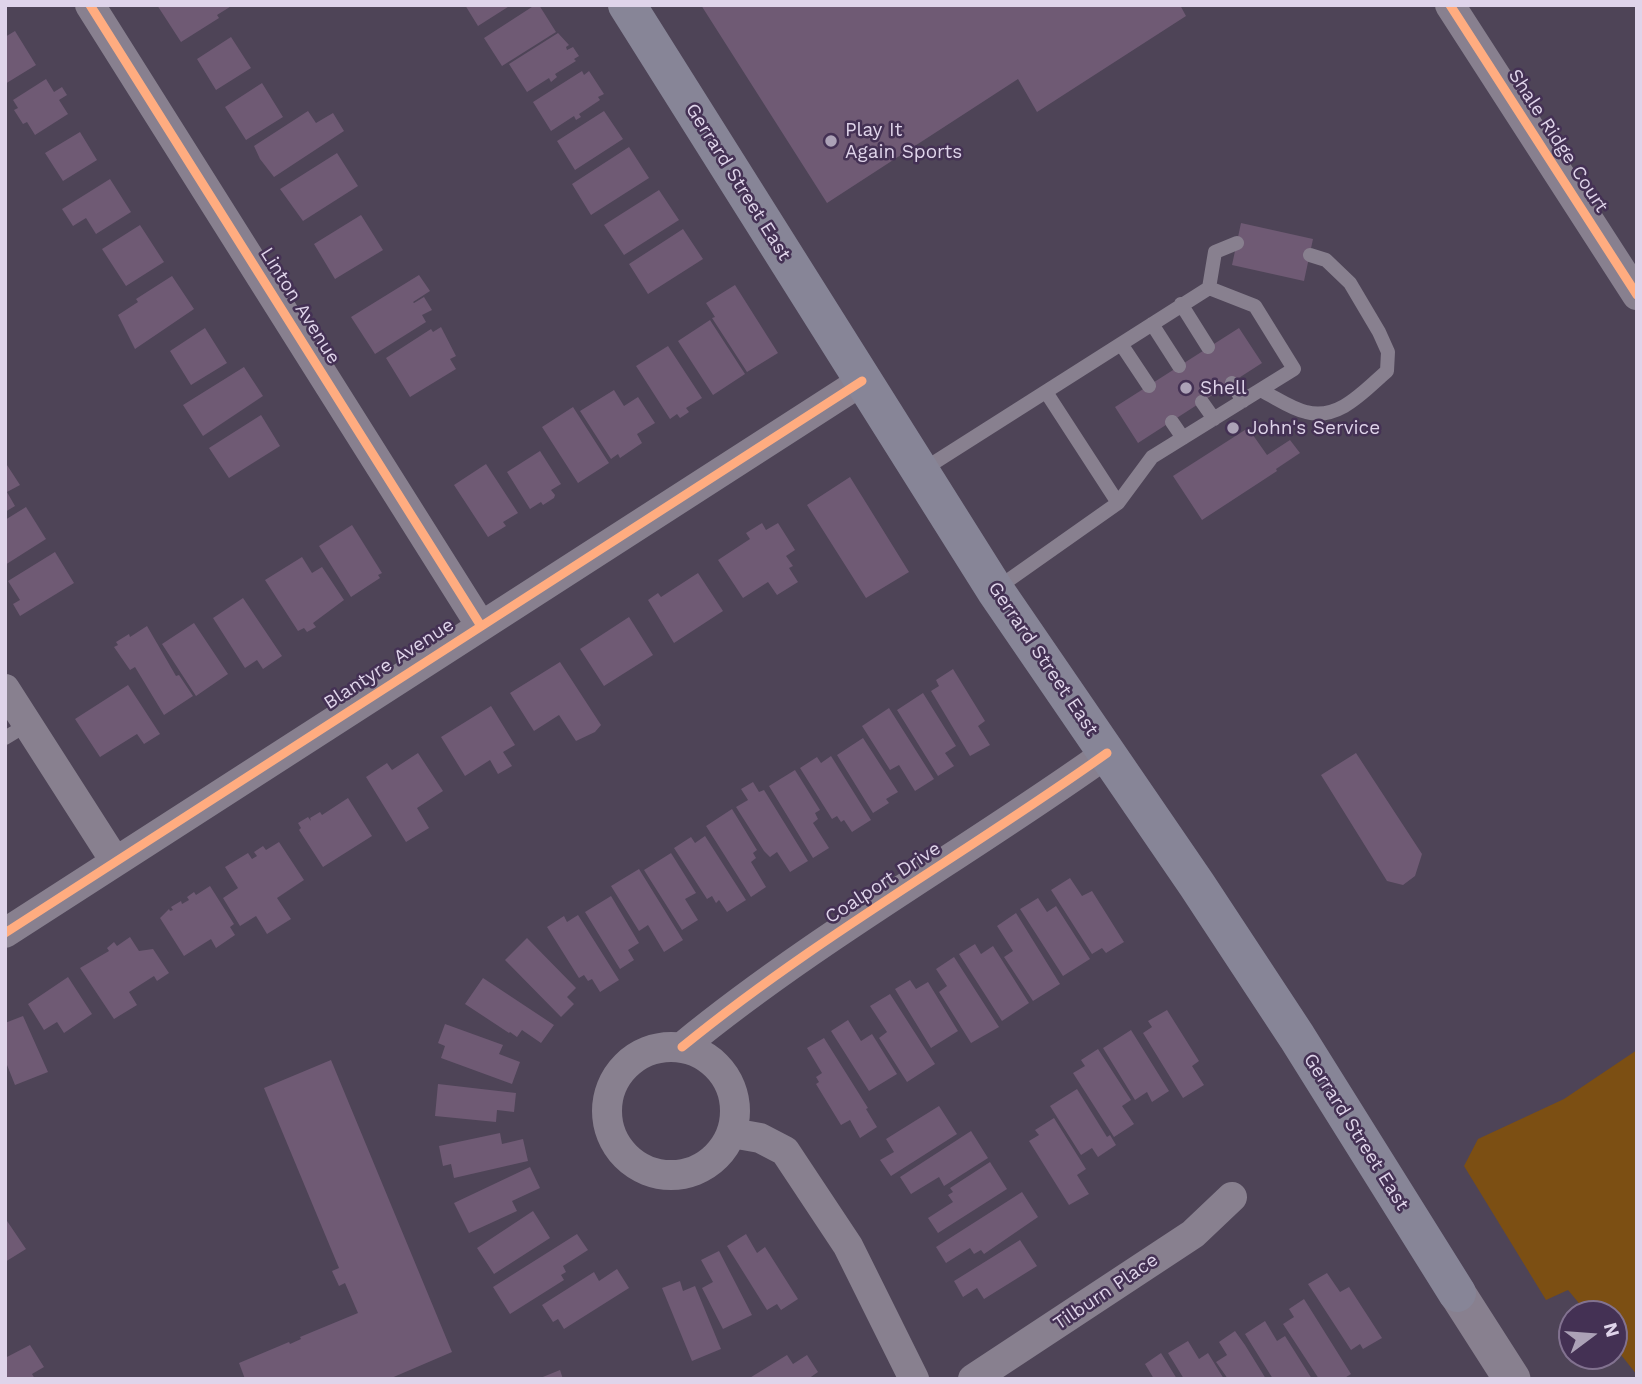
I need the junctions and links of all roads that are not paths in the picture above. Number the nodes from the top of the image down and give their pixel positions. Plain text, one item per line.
1 (90, 5) edge
2 (628, 5) edge
3 (1450, 5) edge
4 (1237, 243) dead end
5 (1310, 255) dead end
6 (1209, 288) junction
7 (1637, 295) edge
8 (1181, 304) junction
9 (1152, 324) junction
10 (1121, 344) junction
11 (1208, 347) dead end
12 (1179, 366) dead end
13 (862, 381) junction
14 (1232, 383) dead end
15 (1149, 386) dead end
16 (1260, 390) junction
17 (1046, 392) junction
18 (1243, 401) junction
19 (1202, 402) dead end
20 (1214, 419) junction
21 (1172, 422) dead end
22 (1183, 438) junction
23 (920, 472) junction
24 (1118, 503) junction
25 (995, 590) junction
26 (481, 626) junction
27 (5, 689) edge
28 (16, 731) edge
29 (1107, 754) junction
30 (115, 862) junction
31 (5, 933) edge
32 (682, 1047) junction
33 (732, 1133) junction
34 (1232, 1197) dead end
35 (1457, 1293) joint
36 (914, 1379) edge
37 (973, 1379) edge
38 (1512, 1379) edge

1 - 26 street, Linton Avenue
2 - 13 main road, Gerrard Street East
3 - 7 street, Shale Ridge Court
4 - 6 lane
5 - 16 lane
6 - 8 lane
6 - 16 lane
8 - 9 lane
8 - 11 lane
9 - 10 lane
9 - 12 lane
10 - 15 lane
10 - 17 lane
13 - 23 main road, Gerrard Street East
13 - 26 street, Blantyre Avenue
14 - 18 lane
16 - 18 lane
17 - 23 lane
17 - 24 lane
18 - 20 lane
19 - 20 lane
20 - 22 lane
21 - 22 lane
22 - 24 lane
23 - 25 main road, Gerrard Street East
24 - 25 lane
25 - 29 main road, Gerrard Street East
26 - 30 street, Blantyre Avenue
27 - 28 street
28 - 30 street
29 - 32 street, Coalport Drive
29 - 35 main road, Gerrard Street East
30 - 31 street, Blantyre Avenue
32 - 33 street
32 - 33 street
33 - 36 street
34 - 37 street, Tilburn Place
35 - 38 street, Gerrard Street East

